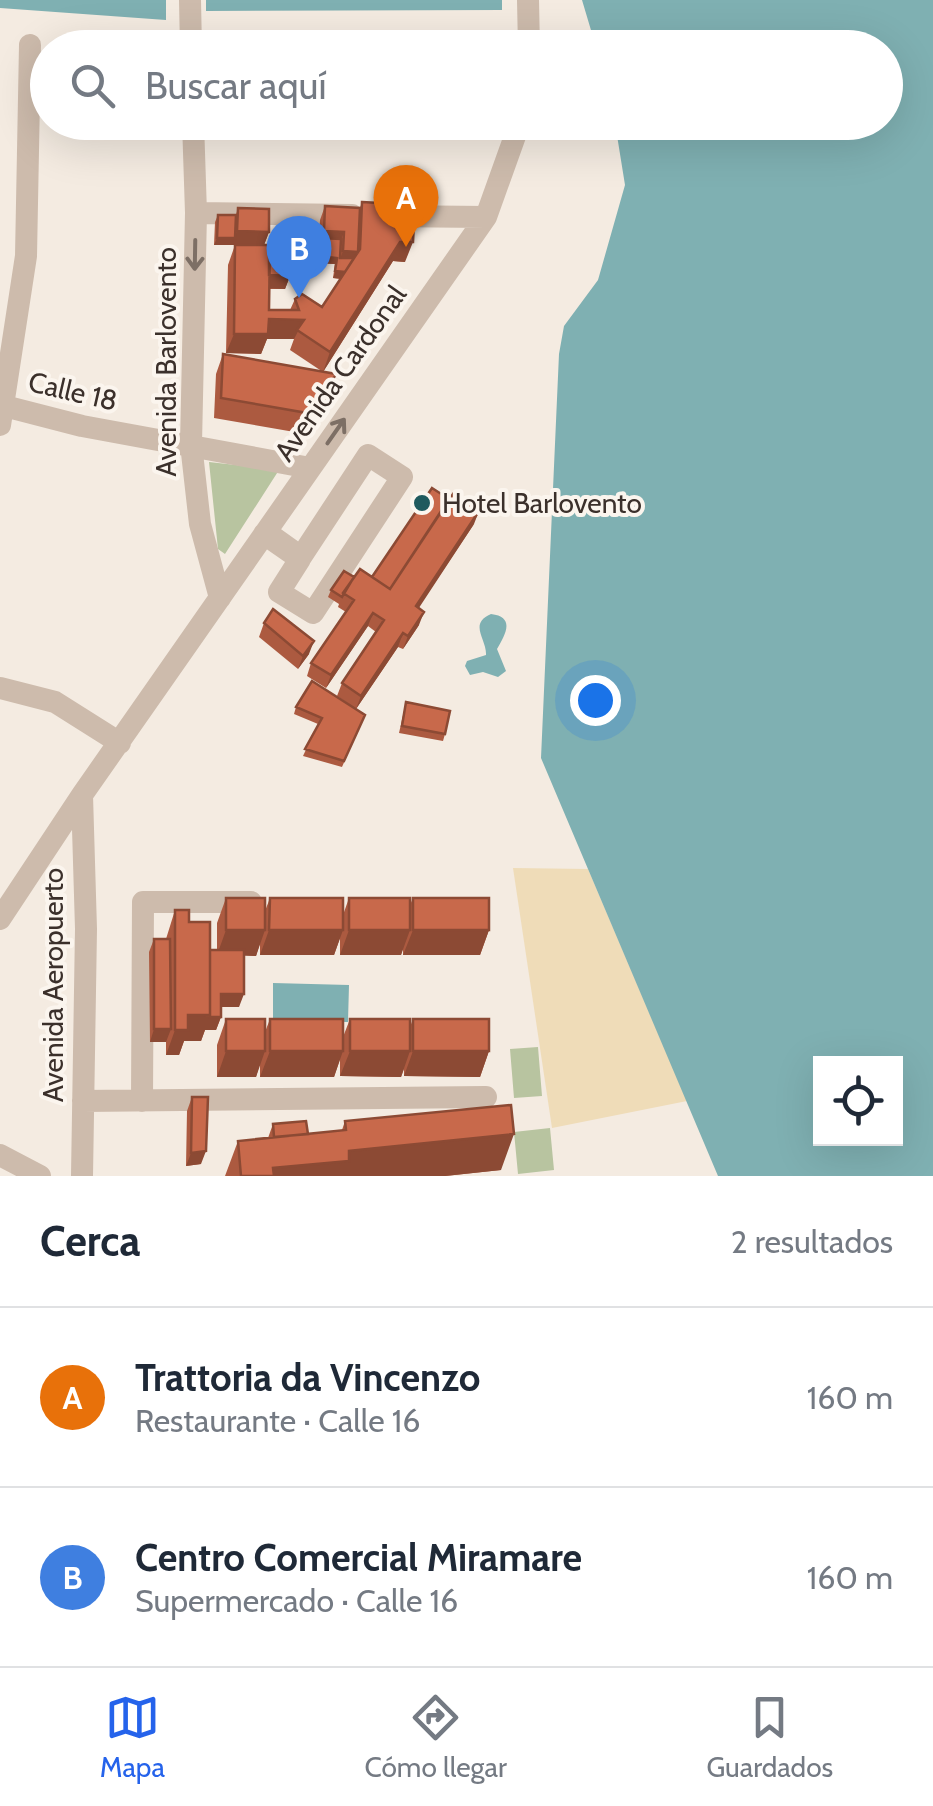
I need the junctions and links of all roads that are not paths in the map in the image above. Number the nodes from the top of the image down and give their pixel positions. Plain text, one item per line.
1 (30, 46) dead end
2 (194, 140) edge
3 (514, 140) edge
4 (196, 213) junction
5 (486, 217) junction
6 (1, 412) edge
7 (191, 444) junction
8 (310, 468) junction
9 (265, 533) junction
10 (220, 598) junction
11 (0, 688) edge
12 (120, 743) junction
13 (82, 795) junction
14 (281, 902) edge
15 (0, 919) edge
16 (486, 1097) dead end
17 (84, 1101) junction
18 (142, 1101) junction
19 (0, 1155) edge
20 (40, 1176) edge
21 (82, 1176) edge

1 - 6 street
2 - 4 street, Avenida Barlovento
3 - 5 street, Avenida Cardonal
4 - 5 street
4 -> 7 street, Avenida Barlovento
8 -> 5 street, Avenida Cardonal
6 - 7 street, Calle 18
7 - 8 street, Calle 18
7 - 10 street, Avenida Barlovento
8 - 9 street, Avenida Cardonal
9 - 9 street
9 - 10 street, Avenida Cardonal
10 - 12 street, Avenida Cardonal
11 - 12 street
12 - 13 street, Avenida Cardonal
13 - 15 street, Avenida Cardonal
13 - 17 street, Avenida Aeropuerto
14 - 18 street
16 - 18 street
17 - 18 street
17 - 21 street, Avenida Aeropuerto
19 - 20 street

